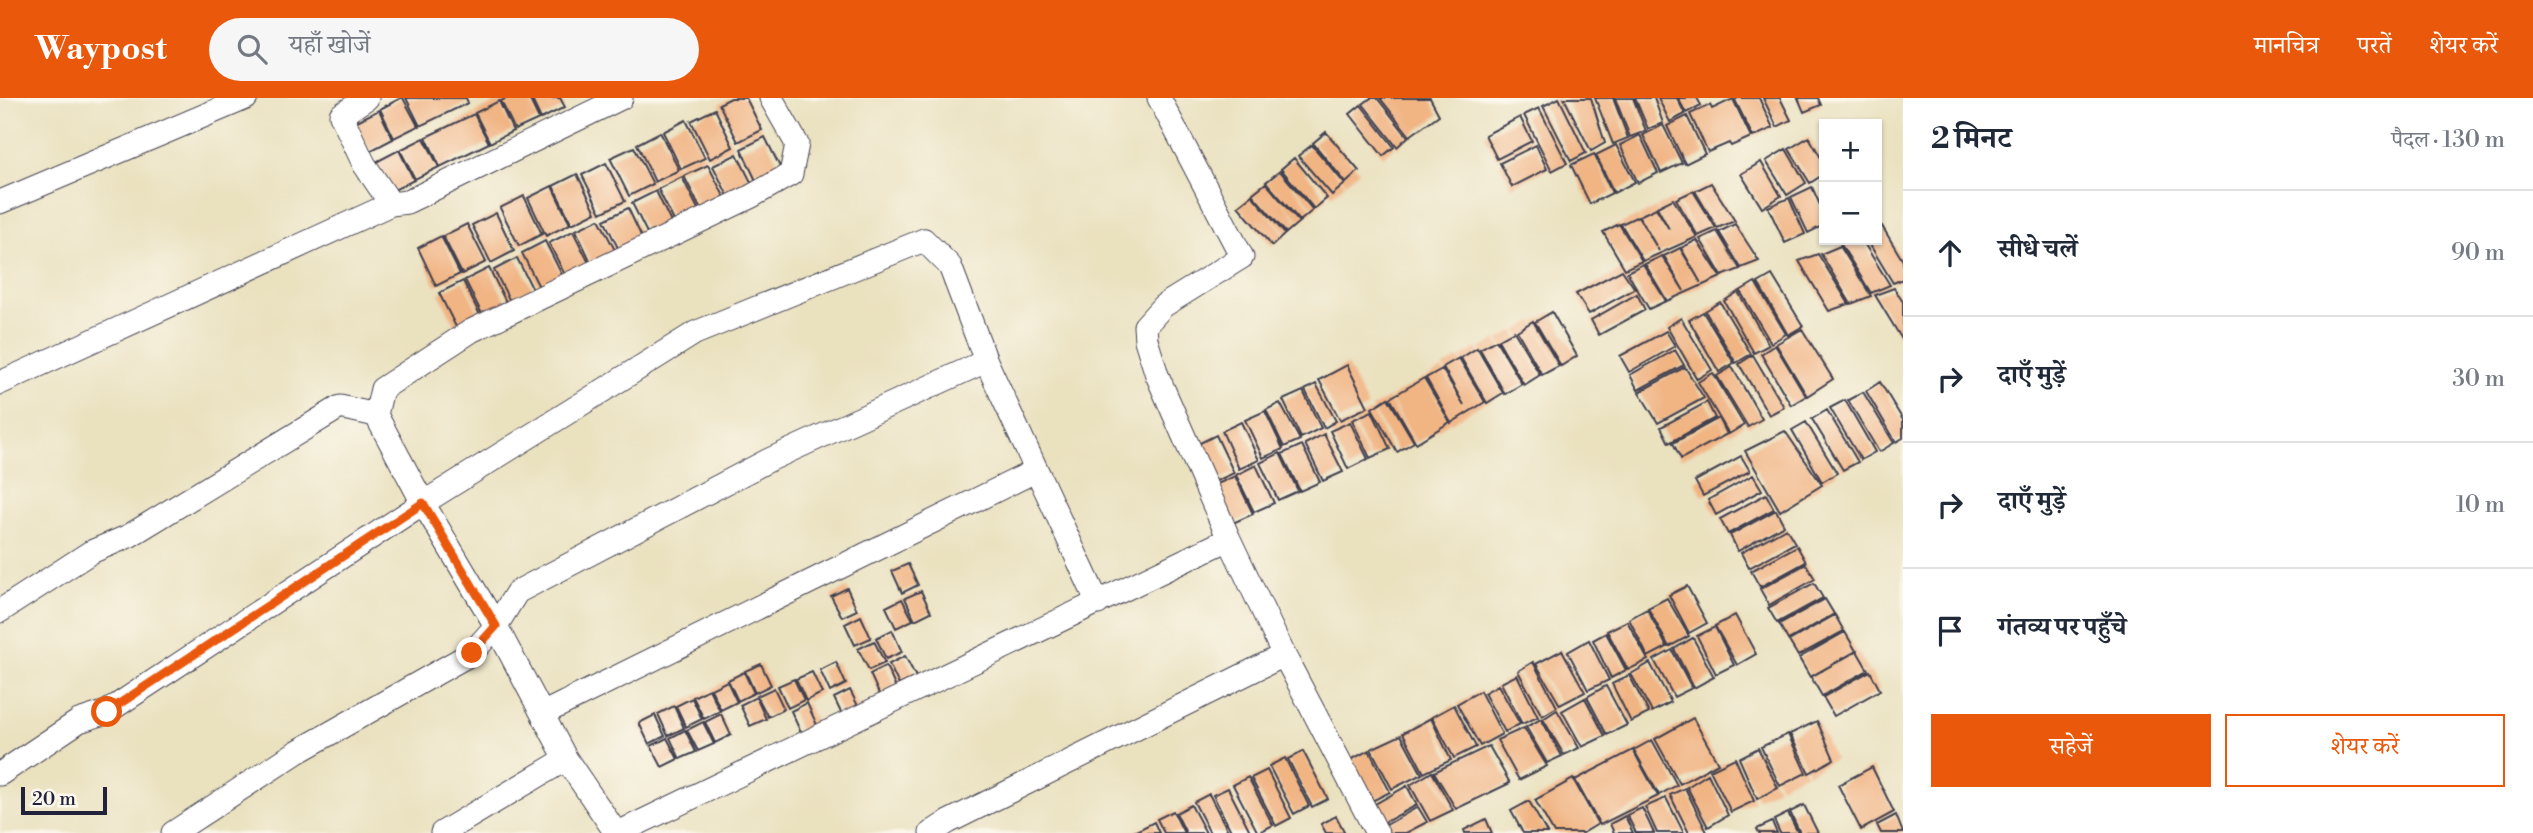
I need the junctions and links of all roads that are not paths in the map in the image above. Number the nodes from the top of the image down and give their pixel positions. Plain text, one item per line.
1 (246, 98) edge
2 (367, 98) edge
3 (621, 98) edge
4 (771, 98) edge
5 (1158, 98) edge
6 (0, 202) edge
7 (391, 204) junction
8 (986, 361) junction
9 (0, 383) edge
10 (376, 415) junction
11 (1035, 471) junction
12 (423, 503) junction
13 (1229, 538) junction
14 (1098, 603) junction
15 (0, 611) edge
16 (496, 626) junction
17 (1284, 655) junction
18 (544, 713) junction
19 (566, 759) junction
20 (0, 774) edge
21 (173, 833) edge
22 (442, 833) edge
23 (617, 833) edge
24 (931, 833) edge
25 (1377, 833) edge

1 - 6 street
2 - 7 street
3 - 7 street
4 - 10 street
5 - 13 street
7 - 9 street
8 - 11 street
8 - 12 street
8 - 16 street
10 - 12 street
10 - 15 street
11 - 14 street
11 - 18 street
12 - 16 street
12 - 20 street
13 - 14 street
13 - 17 street
14 - 23 street
16 - 18 street
16 - 21 street
17 - 24 street
17 - 25 street
18 - 19 street
19 - 22 street
19 - 23 street

